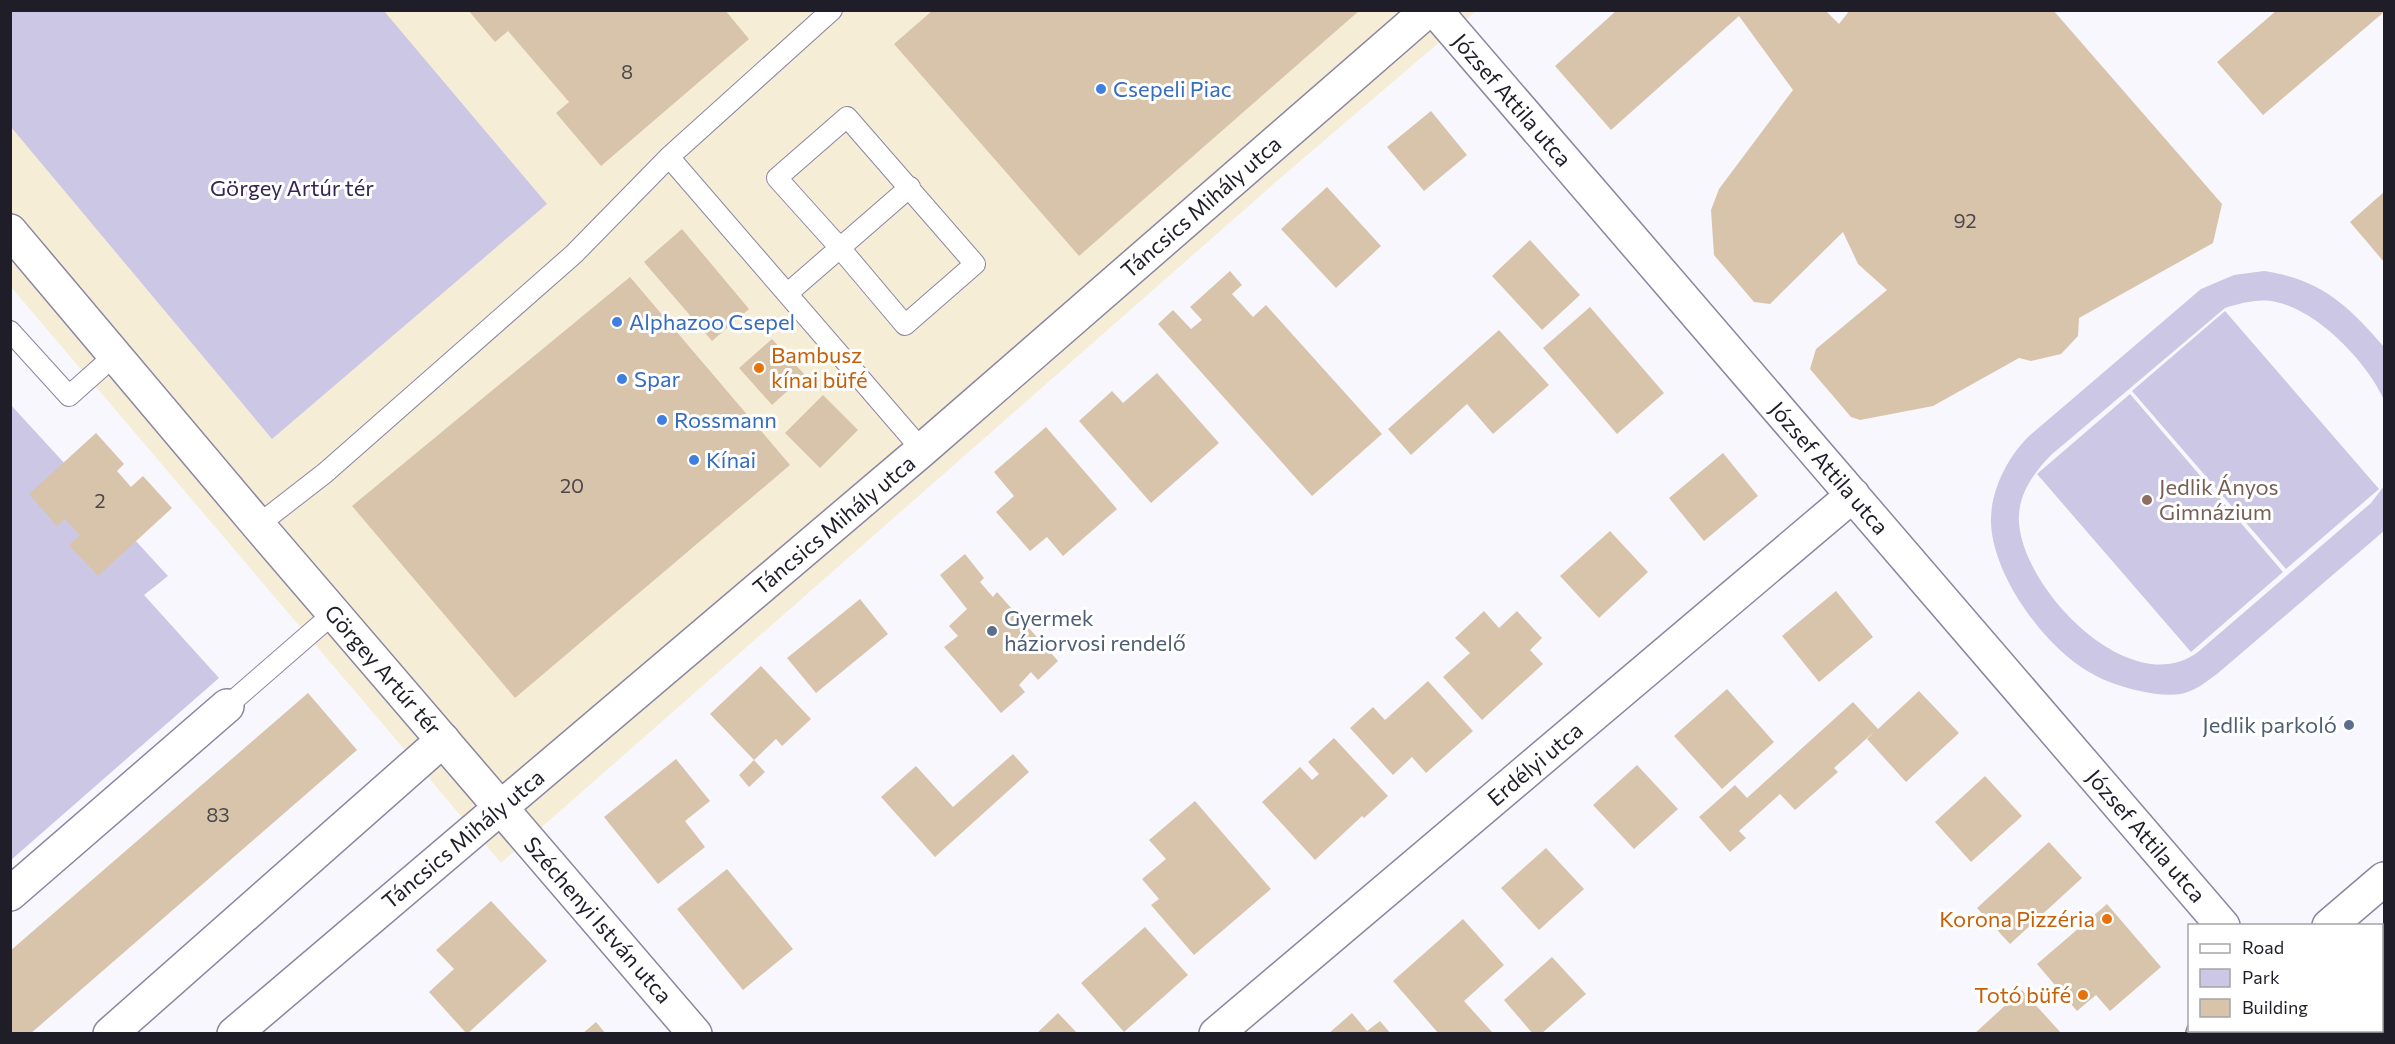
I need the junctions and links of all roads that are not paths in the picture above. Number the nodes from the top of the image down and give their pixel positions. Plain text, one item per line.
1 (832, 10) edge
2 (1428, 10) edge
3 (1435, 10) edge
4 (669, 157) junction
5 (910, 187) junction
6 (10, 231) edge
7 (840, 248) junction
8 (788, 293) junction
9 (10, 331) edge
10 (115, 355) junction
11 (922, 450) junction
12 (1853, 495) junction
13 (258, 525) junction
14 (334, 613) junction
15 (227, 706) joint
16 (443, 740) junction
17 (501, 807) junction
18 (2385, 879) edge
19 (10, 894) edge
20 (2221, 924) edge
21 (2331, 924) edge
22 (110, 1034) edge
23 (234, 1034) edge
24 (695, 1034) edge
25 (1216, 1034) edge

1 - 4 lane
2 - 11 street, Táncsics Mihály utca
3 - 12 street, József Attila utca
4 - 8 lane
4 - 13 lane
5 - 7 lane
5 - 7 lane
5 - 7 lane
6 - 10 street, Görgey Artúr tér
7 - 8 lane
8 - 11 lane
9 - 10 lane
10 - 13 street, Görgey Artúr tér
11 - 17 street, Táncsics Mihály utca
12 - 20 street, József Attila utca
12 - 25 street, Erdélyi utca
13 - 14 street, Görgey Artúr tér
14 - 15 lane
14 - 16 street, Görgey Artúr tér
15 - 19 street
16 - 17 street, Görgey Artúr tér
16 - 22 street
17 - 23 street, Táncsics Mihály utca
17 - 24 street, Széchenyi István utca
18 - 21 street

